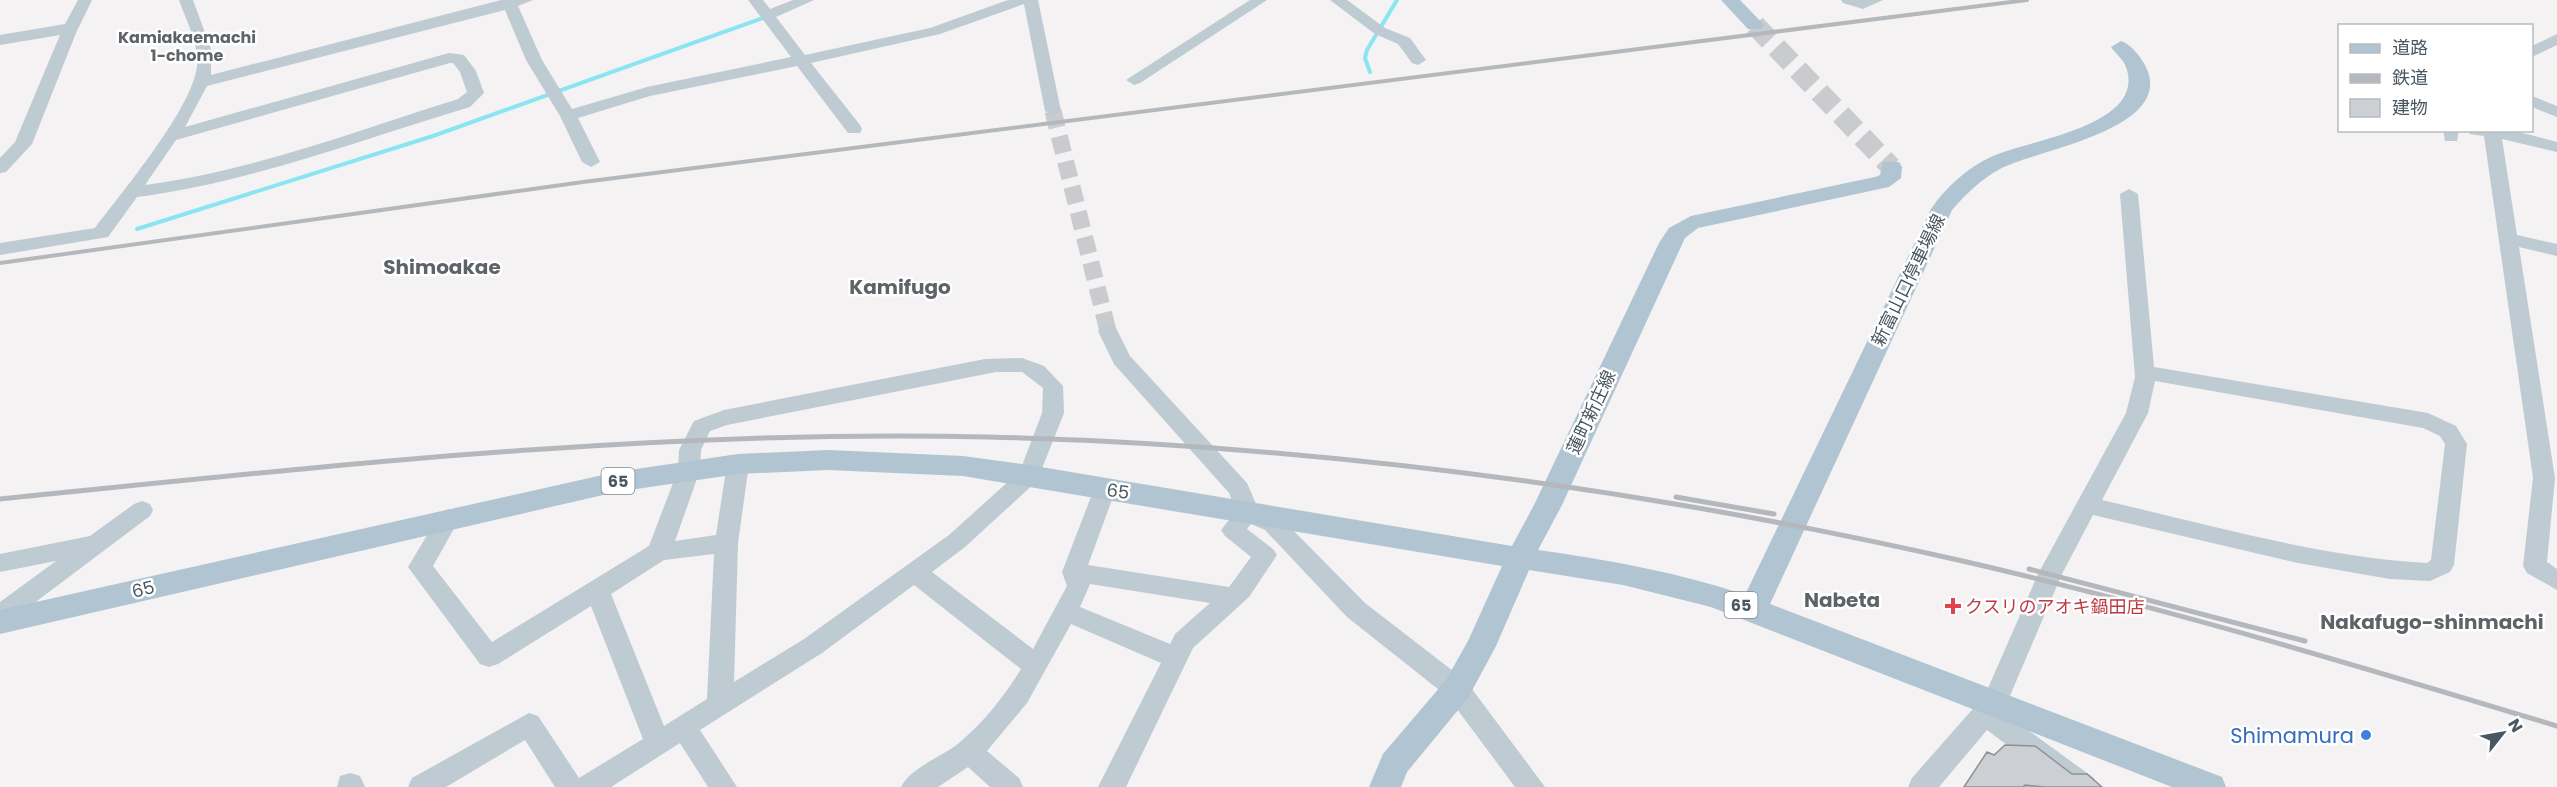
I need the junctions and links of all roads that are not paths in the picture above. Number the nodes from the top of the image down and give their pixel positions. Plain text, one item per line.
1 (85, 0) edge
2 (186, 0) edge
3 (526, 0) edge
4 (755, 0) edge
5 (807, 0) edge
6 (1022, 0) edge
7 (1031, 0) edge
8 (1337, 0) edge
9 (1730, 0) edge
10 (1848, 0) edge
11 (1876, 0) edge
12 (509, 2) edge
13 (1250, 2) edge
14 (767, 15) junction
15 (1755, 25) tunnel mouth
16 (71, 28) junction
17 (0, 40) edge
18 (2121, 47) dead end
19 (801, 59) junction
20 (1418, 60) dead end
21 (1134, 80) dead end
22 (204, 82) junction
23 (2533, 87) edge
24 (2557, 99) edge
25 (2533, 100) edge
26 (1053, 111) tunnel mouth
27 (2557, 112) edge
28 (568, 116) junction
29 (854, 129) dead end
30 (2496, 132) edge
31 (170, 137) junction
32 (2557, 147) edge
33 (591, 162) dead end
34 (1891, 167) dead end
35 (0, 168) edge
36 (130, 192) junction
37 (2130, 194) dead end
38 (2510, 239) junction
39 (0, 249) edge
40 (2557, 250) edge
41 (1108, 331) tunnel mouth
42 (2145, 372) junction
43 (2547, 433) edge
44 (738, 464) junction
45 (689, 470) junction
46 (1029, 475) junction
47 (1106, 489) junction
48 (2088, 505) junction
49 (142, 510) dead end
50 (1248, 512) junction
51 (449, 518) junction
52 (726, 543) junction
53 (96, 544) junction
54 (658, 552) junction
55 (1520, 557) junction
56 (0, 563) edge
57 (915, 572) junction
58 (1074, 572) junction
59 (2557, 581) edge
60 (598, 592) junction
61 (1233, 597) junction
62 (1754, 610) junction
63 (1065, 611) junction
64 (0, 615) edge
65 (0, 622) edge
66 (1176, 658) junction
67 (1035, 666) junction
68 (1457, 688) junction
69 (720, 704) junction
70 (1991, 708) junction
71 (683, 726) junction
72 (657, 742) junction
73 (969, 751) junction
74 (1931, 782) edge
75 (422, 787) edge
76 (570, 787) edge
77 (588, 787) edge
78 (723, 787) edge
79 (915, 787) edge
80 (1009, 787) edge
81 (1112, 787) edge
82 (1385, 787) edge
83 (1531, 787) edge
84 (2084, 787) edge
85 (2210, 787) edge

1 - 16 street
2 - 22 street
3 - 12 street
4 - 14 street
5 - 14 street
6 - 19 street
7 - 26 street
8 - 20 street
9 - 15 main road
10 - 11 street
12 - 22 street
12 - 28 street
13 - 21 street
14 - 19 street
16 - 17 street
16 - 35 street
18 - 62 main road, 新富山口停車場線
19 - 28 street
19 - 29 street
22 - 31 street
23 - 24 street
25 - 27 street
28 - 33 street
30 - 32 street
30 - 38 street
31 - 36 street
31 - 36 street
34 - 55 main road, 蓮町新庄線
36 - 39 street
37 - 42 street
38 - 40 street
38 - 43 street
41 - 50 street
42 - 48 street
42 - 48 street
43 - 59 street
44 - 45 main road, 65 / 65
44 - 46 main road, 65 / 65
44 - 52 street
45 - 46 street
45 - 51 main road, 65 / 65
45 - 54 street
46 - 47 main road, 65 / 65
46 - 57 street
47 - 50 main road, 65 / 65
47 - 58 street
48 - 70 street
49 - 53 street
50 - 55 main road, 65 / 65
50 - 61 street
50 - 68 street
51 - 60 street
51 - 65 main road, 65 / 65
52 - 54 street
52 - 69 street
53 - 56 street
53 - 64 street
54 - 60 street
55 - 62 main road, 65 / 65
55 - 68 main road, 蓮町新庄線
57 - 67 street
57 - 69 street
58 - 61 street
58 - 63 street
60 - 72 street
61 - 66 street
62 - 70 main road, 65 / 65
63 - 66 street
63 - 67 street
66 - 81 street
67 - 73 street
68 - 82 main road, 蓮町新庄線
68 - 83 street
69 - 71 street
70 - 74 street
70 - 84 street
70 - 85 main road, 65 / 65
71 - 72 street
71 - 78 street
72 - 77 street
73 - 79 street
73 - 80 street
75 - 76 street

